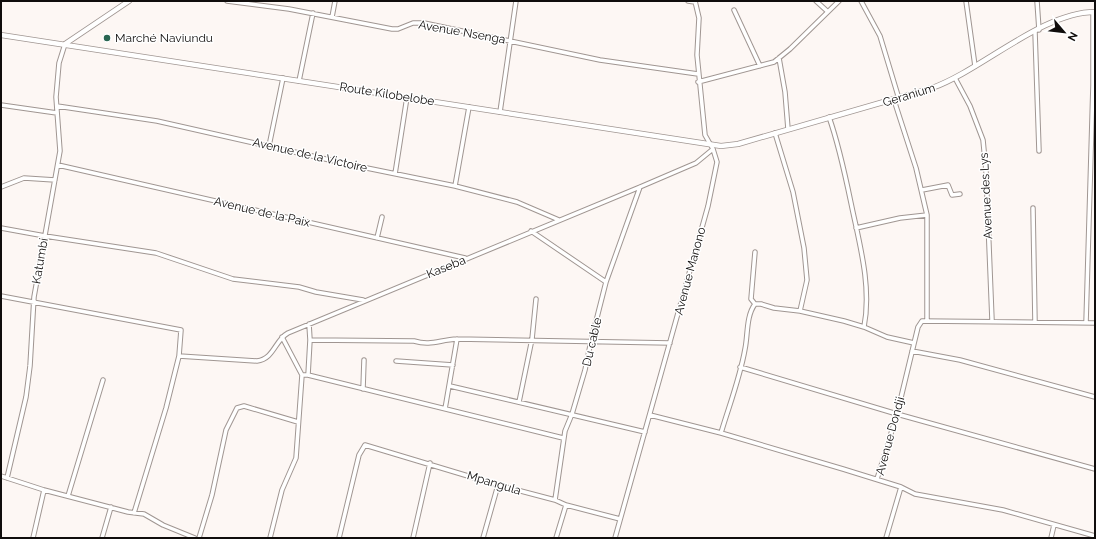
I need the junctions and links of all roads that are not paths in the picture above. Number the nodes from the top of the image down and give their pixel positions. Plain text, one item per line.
1 (129, 1) edge
2 (226, 1) edge
3 (335, 1) edge
4 (516, 1) edge
5 (688, 1) edge
6 (816, 1) edge
7 (839, 1) edge
8 (861, 1) edge
9 (966, 1) edge
10 (1037, 1) edge
11 (248, 2) edge
12 (695, 2) edge
13 (734, 10) dead end
14 (828, 11) junction
15 (1094, 12) edge
16 (313, 13) junction
17 (332, 17) junction
18 (1037, 31) junction
19 (1, 35) edge
20 (511, 41) junction
21 (64, 44) junction
22 (779, 58) junction
23 (760, 66) junction
24 (975, 66) junction
25 (698, 74) junction
26 (283, 78) junction
27 (955, 78) junction
28 (299, 81) junction
29 (698, 82) junction
30 (407, 97) junction
31 (899, 98) junction
32 (894, 100) junction
33 (1, 106) edge
34 (57, 106) junction
35 (469, 107) junction
36 (500, 112) junction
37 (57, 113) junction
38 (829, 117) junction
39 (788, 129) junction
40 (775, 133) junction
41 (269, 146) junction
42 (712, 147) junction
43 (1039, 151) dead end
44 (58, 165) junction
45 (395, 174) junction
46 (55, 180) junction
47 (456, 186) junction
48 (1, 187) edge
49 (640, 187) junction
50 (922, 190) junction
51 (960, 194) dead end
52 (1032, 208) dead end
53 (927, 215) junction
54 (382, 217) dead end
55 (559, 220) junction
56 (1, 228) edge
57 (856, 228) junction
58 (531, 231) junction
59 (45, 236) junction
60 (377, 238) junction
61 (755, 252) dead end
62 (466, 258) junction
63 (606, 282) junction
64 (1, 296) edge
65 (536, 299) dead end
66 (364, 300) junction
67 (34, 301) junction
68 (755, 304) junction
69 (800, 311) junction
70 (926, 320) junction
71 (992, 320) junction
72 (1035, 322) junction
73 (1086, 323) junction
74 (1095, 323) edge
75 (310, 324) junction
76 (864, 327) junction
77 (282, 337) junction
78 (457, 339) junction
79 (532, 339) junction
80 (310, 340) junction
81 (591, 341) junction
82 (914, 342) junction
83 (670, 343) junction
84 (912, 351) junction
85 (179, 356) junction
86 (364, 360) dead end
87 (396, 361) dead end
88 (453, 366) junction
89 (740, 367) junction
90 (302, 375) junction
91 (308, 375) junction
92 (103, 380) dead end
93 (450, 386) junction
94 (363, 389) junction
95 (1095, 397) edge
96 (519, 402) junction
97 (446, 409) junction
98 (572, 414) junction
99 (897, 414) junction
100 (650, 415) junction
101 (298, 422) junction
102 (645, 432) junction
103 (720, 433) junction
104 (563, 438) junction
105 (430, 463) junction
106 (1095, 468) edge
107 (1, 476) edge
108 (7, 478) junction
109 (877, 479) junction
110 (498, 485) junction
111 (901, 487) junction
112 (44, 490) junction
113 (68, 496) junction
114 (555, 500) junction
115 (566, 505) junction
116 (111, 507) junction
117 (134, 512) junction
118 (620, 519) junction
119 (1054, 525) junction
120 (181, 534) junction
121 (1095, 536) edge
122 (33, 538) edge
123 (102, 538) edge
124 (178, 538) edge
125 (195, 538) edge
126 (199, 538) edge
127 (270, 538) edge
128 (339, 538) edge
129 (413, 538) edge
130 (483, 538) edge
131 (556, 538) edge
132 (615, 538) edge
133 (886, 538) edge
134 (1051, 538) edge

1 - 21 street
2 - 11 street, Avenue Nsenga
3 - 17 street
4 - 20 street
5 - 12 street
6 - 14 street
7 - 14 street
8 - 31 street
9 - 24 street
10 - 18 street
11 - 16 street, Avenue Nsenga
12 - 25 street, Avenue Manono
13 - 23 street
14 - 22 street
15 - 18 street, Geranium
15 - 73 street
16 - 17 street, Avenue Nsenga
16 - 28 street
17 - 20 street, Avenue Nsenga
18 - 24 street, Geranium
18 - 43 street
19 - 21 street, Route Kilobelobe
20 - 25 street, Avenue Nsenga
20 - 36 street
21 - 26 street, Route Kilobelobe
21 - 34 street, Katumbi
22 - 23 street
22 - 39 street
23 - 29 street
24 - 27 street, Geranium
25 - 29 street, Avenue Manono
26 - 28 street, Route Kilobelobe
26 - 41 street
27 - 31 street, Geranium
27 - 71 street, Avenue des Lys
28 - 30 street, Route Kilobelobe
29 - 42 street, Avenue Manono
30 - 35 street, Route Kilobelobe
30 - 45 street
31 - 32 street, Geranium
32 - 38 street, Geranium
32 - 50 street
33 - 37 street
34 - 37 street, Katumbi
34 - 41 street, Avenue de la Victoire
35 - 36 street, Route Kilobelobe
35 - 47 street
36 - 42 street, Route Kilobelobe
37 - 44 street, Katumbi
38 - 39 street, Geranium
38 - 57 street
39 - 40 street, Geranium
40 - 42 street, Geranium
40 - 69 street
41 - 45 street, Avenue de la Victoire
42 - 49 street, Kaseba
42 - 83 street, Avenue Manono
44 - 46 street, Katumbi
44 - 60 street, Avenue de la Paix
45 - 47 street, Avenue de la Victoire
46 - 48 street
46 - 59 street, Katumbi
47 - 55 street, Avenue de la Victoire
49 - 55 street, Kaseba
49 - 63 street, Du cable
50 - 51 street
50 - 53 street
52 - 72 street
53 - 57 street
53 - 70 street
54 - 60 street
55 - 58 street, Kaseba
56 - 59 street
57 - 76 street
58 - 62 street, Kaseba
58 - 63 street
59 - 66 street
59 - 67 street, Katumbi
60 - 62 street, Avenue de la Paix
61 - 68 street
62 - 66 street, Kaseba
63 - 81 street, Du cable
64 - 67 street
65 - 79 street
66 - 75 street, Kaseba
67 - 85 street
67 - 108 street, Katumbi
68 - 69 street
68 - 89 street
69 - 76 street
70 - 71 street
70 - 82 street, Avenue Dondji
71 - 72 street
72 - 73 street
73 - 74 street
75 - 77 street, Kaseba
75 - 80 street
76 - 82 street
77 - 85 street
77 - 90 street
78 - 79 street
78 - 80 street
78 - 88 street
79 - 81 street
79 - 96 street
80 - 91 street
81 - 83 street
81 - 98 street, Du cable
82 - 84 street, Avenue Dondji
83 - 100 street, Avenue Manono
84 - 95 street
84 - 99 street, Avenue Dondji
85 - 117 street
86 - 94 street
87 - 88 street
88 - 93 street
89 - 99 street
89 - 103 street
90 - 91 street
90 - 101 street
91 - 94 street
92 - 113 street
93 - 96 street
93 - 97 street
94 - 97 street
96 - 98 street
97 - 104 street
98 - 102 street
98 - 104 street, Du cable
99 - 106 street
99 - 109 street, Avenue Dondji
100 - 102 street, Avenue Manono
100 - 103 street
101 - 126 street
101 - 127 street
102 - 118 street, Avenue Manono
103 - 109 street
104 - 114 street, Du cable
105 - 110 street, Mpangula
105 - 128 street, Mpangula
105 - 129 street
107 - 108 street
108 - 112 street
109 - 111 street, Avenue Dondji
110 - 114 street, Mpangula
110 - 130 street
111 - 119 street
111 - 133 street, Avenue Dondji
112 - 113 street
112 - 122 street
113 - 116 street
114 - 115 street, Mpangula
115 - 118 street, Mpangula
115 - 131 street
116 - 117 street
116 - 123 street
117 - 120 street
118 - 132 street, Avenue Manono
119 - 121 street
119 - 134 street
120 - 124 street
120 - 125 street

